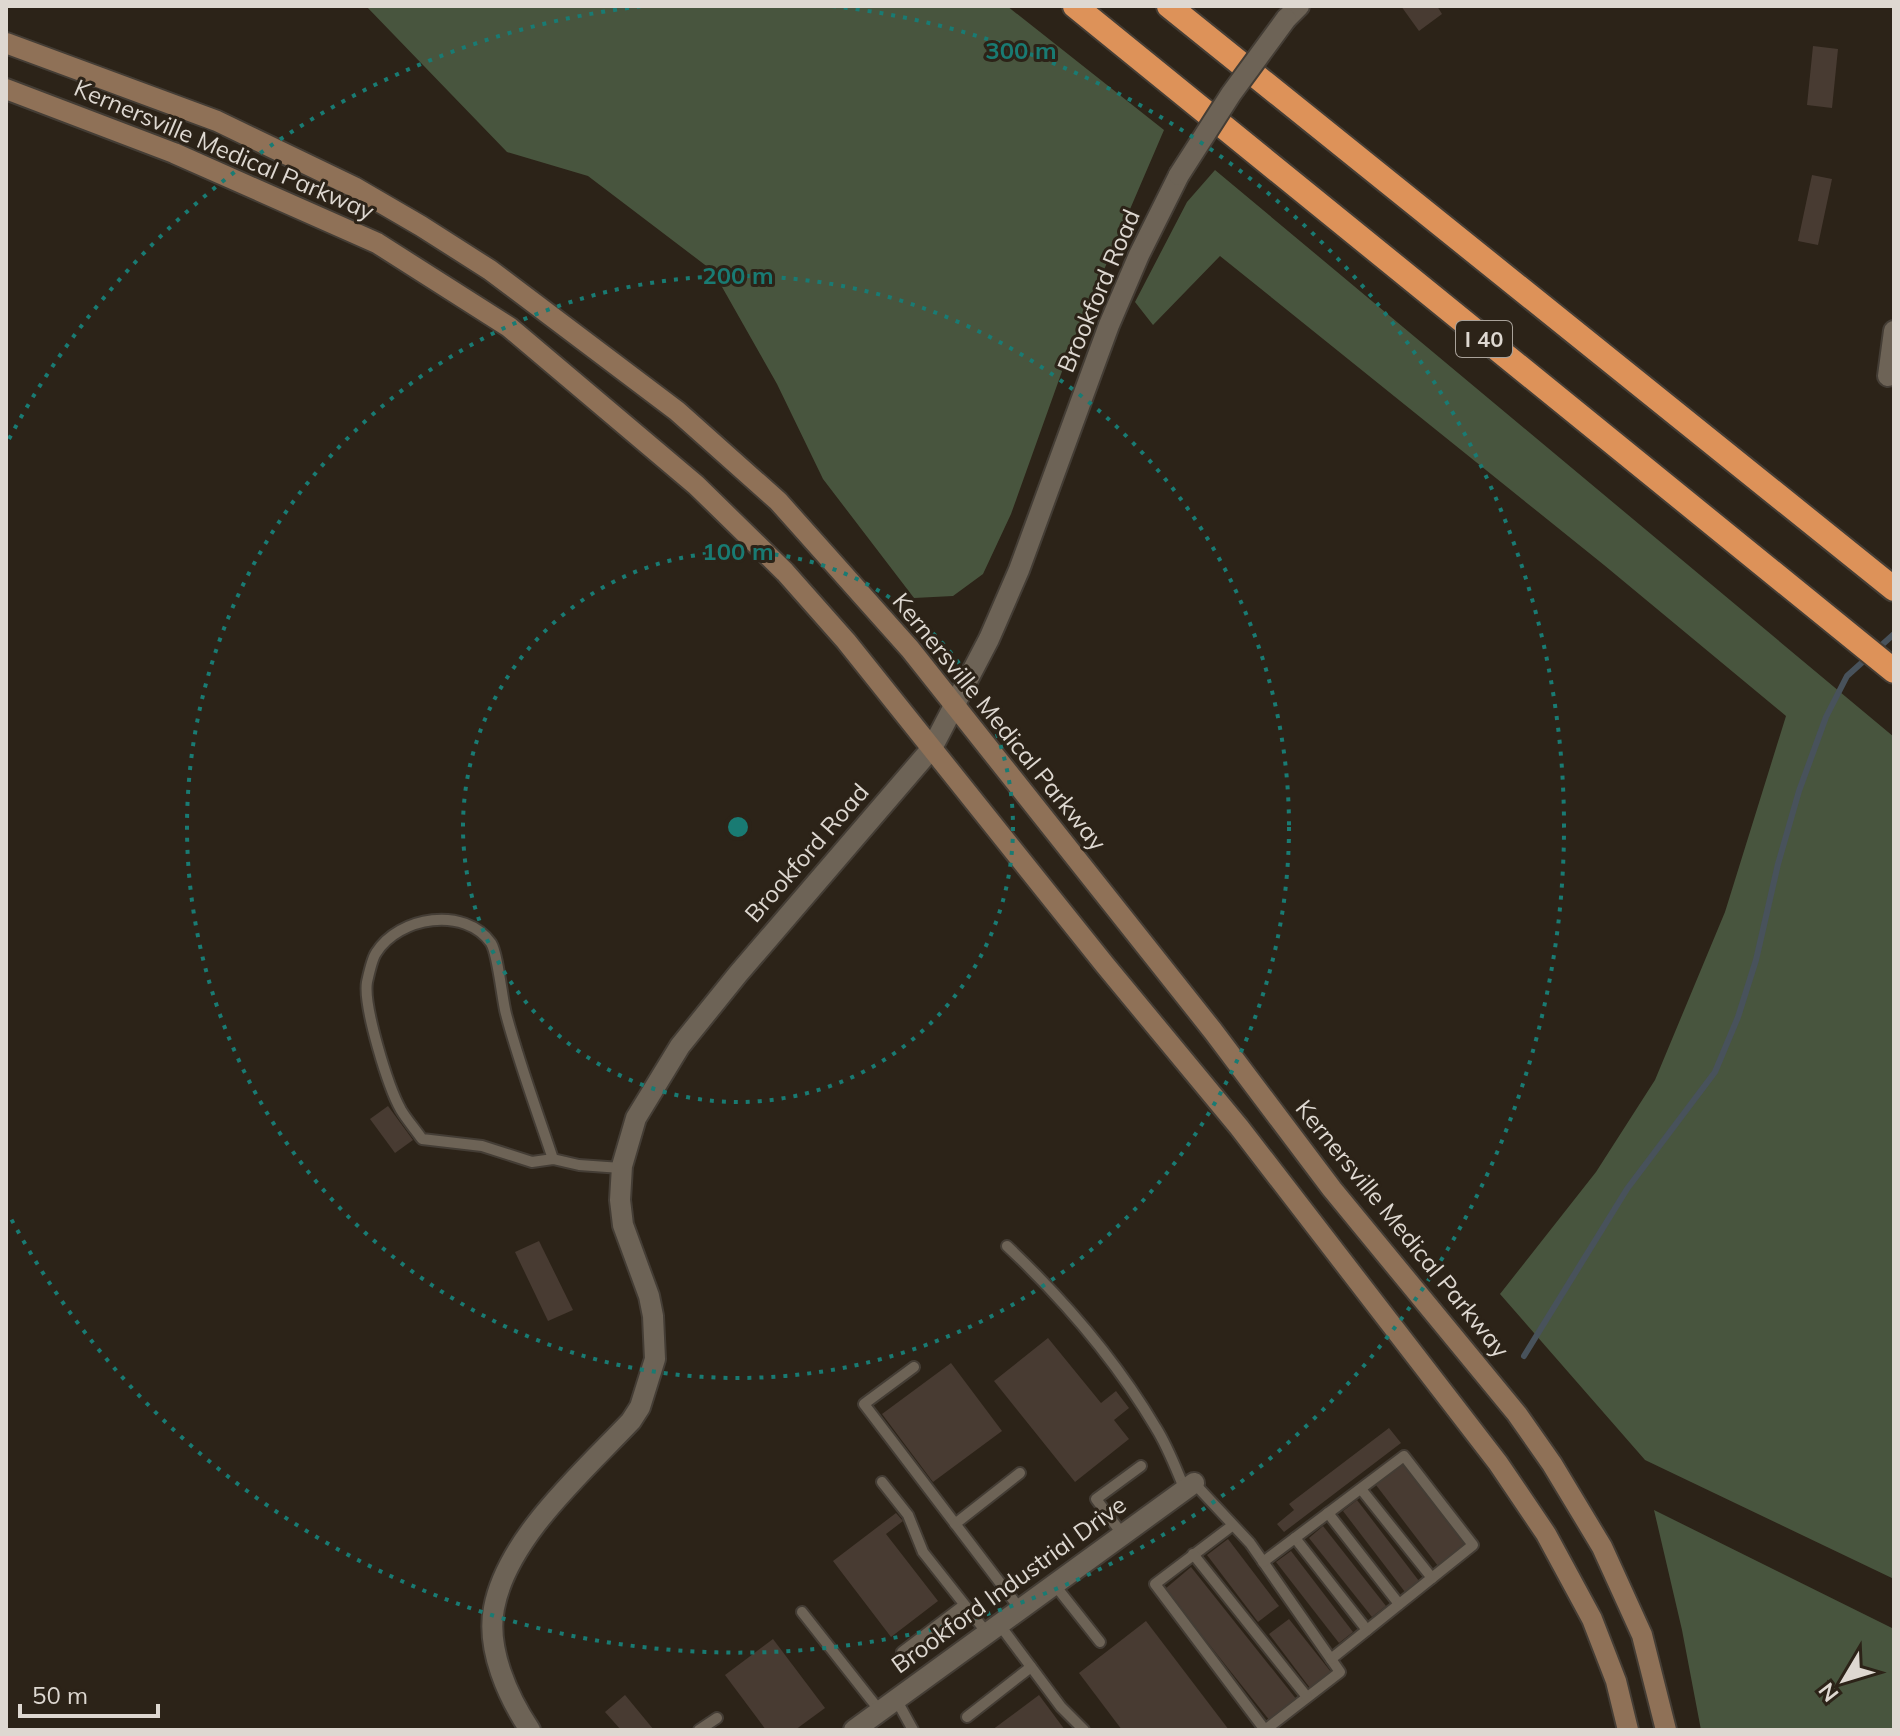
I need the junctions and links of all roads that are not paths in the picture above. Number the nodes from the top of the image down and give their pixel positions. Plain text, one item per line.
1 (1075, 6) edge
2 (1169, 6) edge
3 (1292, 12) edge
4 (6, 43) edge
5 (6, 89) edge
6 (529, 298) junction
7 (509, 327) junction
8 (1894, 331) edge
9 (1888, 376) dead end
10 (1894, 589) edge
11 (1894, 671) edge
12 (954, 704) junction
13 (932, 748) junction
14 (1299, 1145) junction
15 (553, 1159) junction
16 (621, 1168) junction
17 (1270, 1169) junction
18 (1007, 1246) dead end
19 (914, 1367) dead end
20 (1141, 1466) dead end
21 (1020, 1473) dead end
22 (882, 1482) dead end
23 (1190, 1486) junction
24 (1361, 1489) junction
25 (1328, 1513) junction
26 (955, 1524) junction
27 (1233, 1525) junction
28 (1123, 1535) junction
29 (1295, 1538) junction
30 (1193, 1554) junction
31 (1263, 1562) junction
32 (1432, 1578) junction
33 (1054, 1584) junction
34 (1399, 1604) junction
35 (964, 1605) junction
36 (1020, 1609) junction
37 (802, 1612) dead end
38 (993, 1629) junction
39 (1367, 1630) junction
40 (1100, 1642) dead end
41 (902, 1652) dead end
42 (1331, 1659) junction
43 (1031, 1667) junction
44 (1307, 1697) junction
45 (888, 1705) junction
46 (967, 1717) dead end
47 (717, 1718) dead end
48 (1665, 1722) edge
49 (1628, 1726) edge
50 (530, 1730) edge
51 (699, 1730) edge
52 (854, 1730) edge
53 (913, 1730) edge
54 (1084, 1730) edge

1 - 11 highway, I 40
2 - 10 highway, I 40
3 - 12 street, Brookford Road, bridge
4 - 6 main road, Kernersville Medical Parkway
5 - 7 main road, Kernersville Medical Parkway
6 - 7 main road
6 - 12 main road, Kernersville Medical Parkway
7 - 13 main road, Kernersville Medical Parkway
8 - 9 street
12 - 13 street, Brookford Road
12 - 14 main road, Kernersville Medical Parkway
13 - 16 street, Brookford Road
13 - 17 main road, Kernersville Medical Parkway
14 - 17 main road
14 - 48 main road, Kernersville Medical Parkway
15 - 15 lane
15 - 16 lane
16 - 50 street, Brookford Road
17 - 49 main road, Kernersville Medical Parkway
18 - 23 lane
19 - 26 lane
20 - 28 lane
21 - 26 lane
22 - 35 lane
23 - 27 lane
23 - 28 street, Brookford Industrial Drive
24 - 25 lane
24 - 32 lane
24 - 32 lane
25 - 29 lane
25 - 34 lane
26 - 36 lane
27 - 30 lane
27 - 31 lane
28 - 33 street, Brookford Industrial Drive
29 - 31 lane
29 - 39 lane
30 - 44 lane
30 - 44 lane
31 - 42 lane
32 - 34 lane
33 - 36 street, Brookford Industrial Drive
33 - 40 lane
34 - 39 lane
35 - 38 lane
35 - 41 lane
36 - 38 street, Brookford Industrial Drive
37 - 45 lane
38 - 43 lane
38 - 45 street, Brookford Industrial Drive
39 - 42 lane
42 - 44 lane
43 - 46 lane
43 - 54 lane
45 - 52 street, Brookford Industrial Drive
45 - 53 lane
47 - 51 lane
48 - 49 main road

